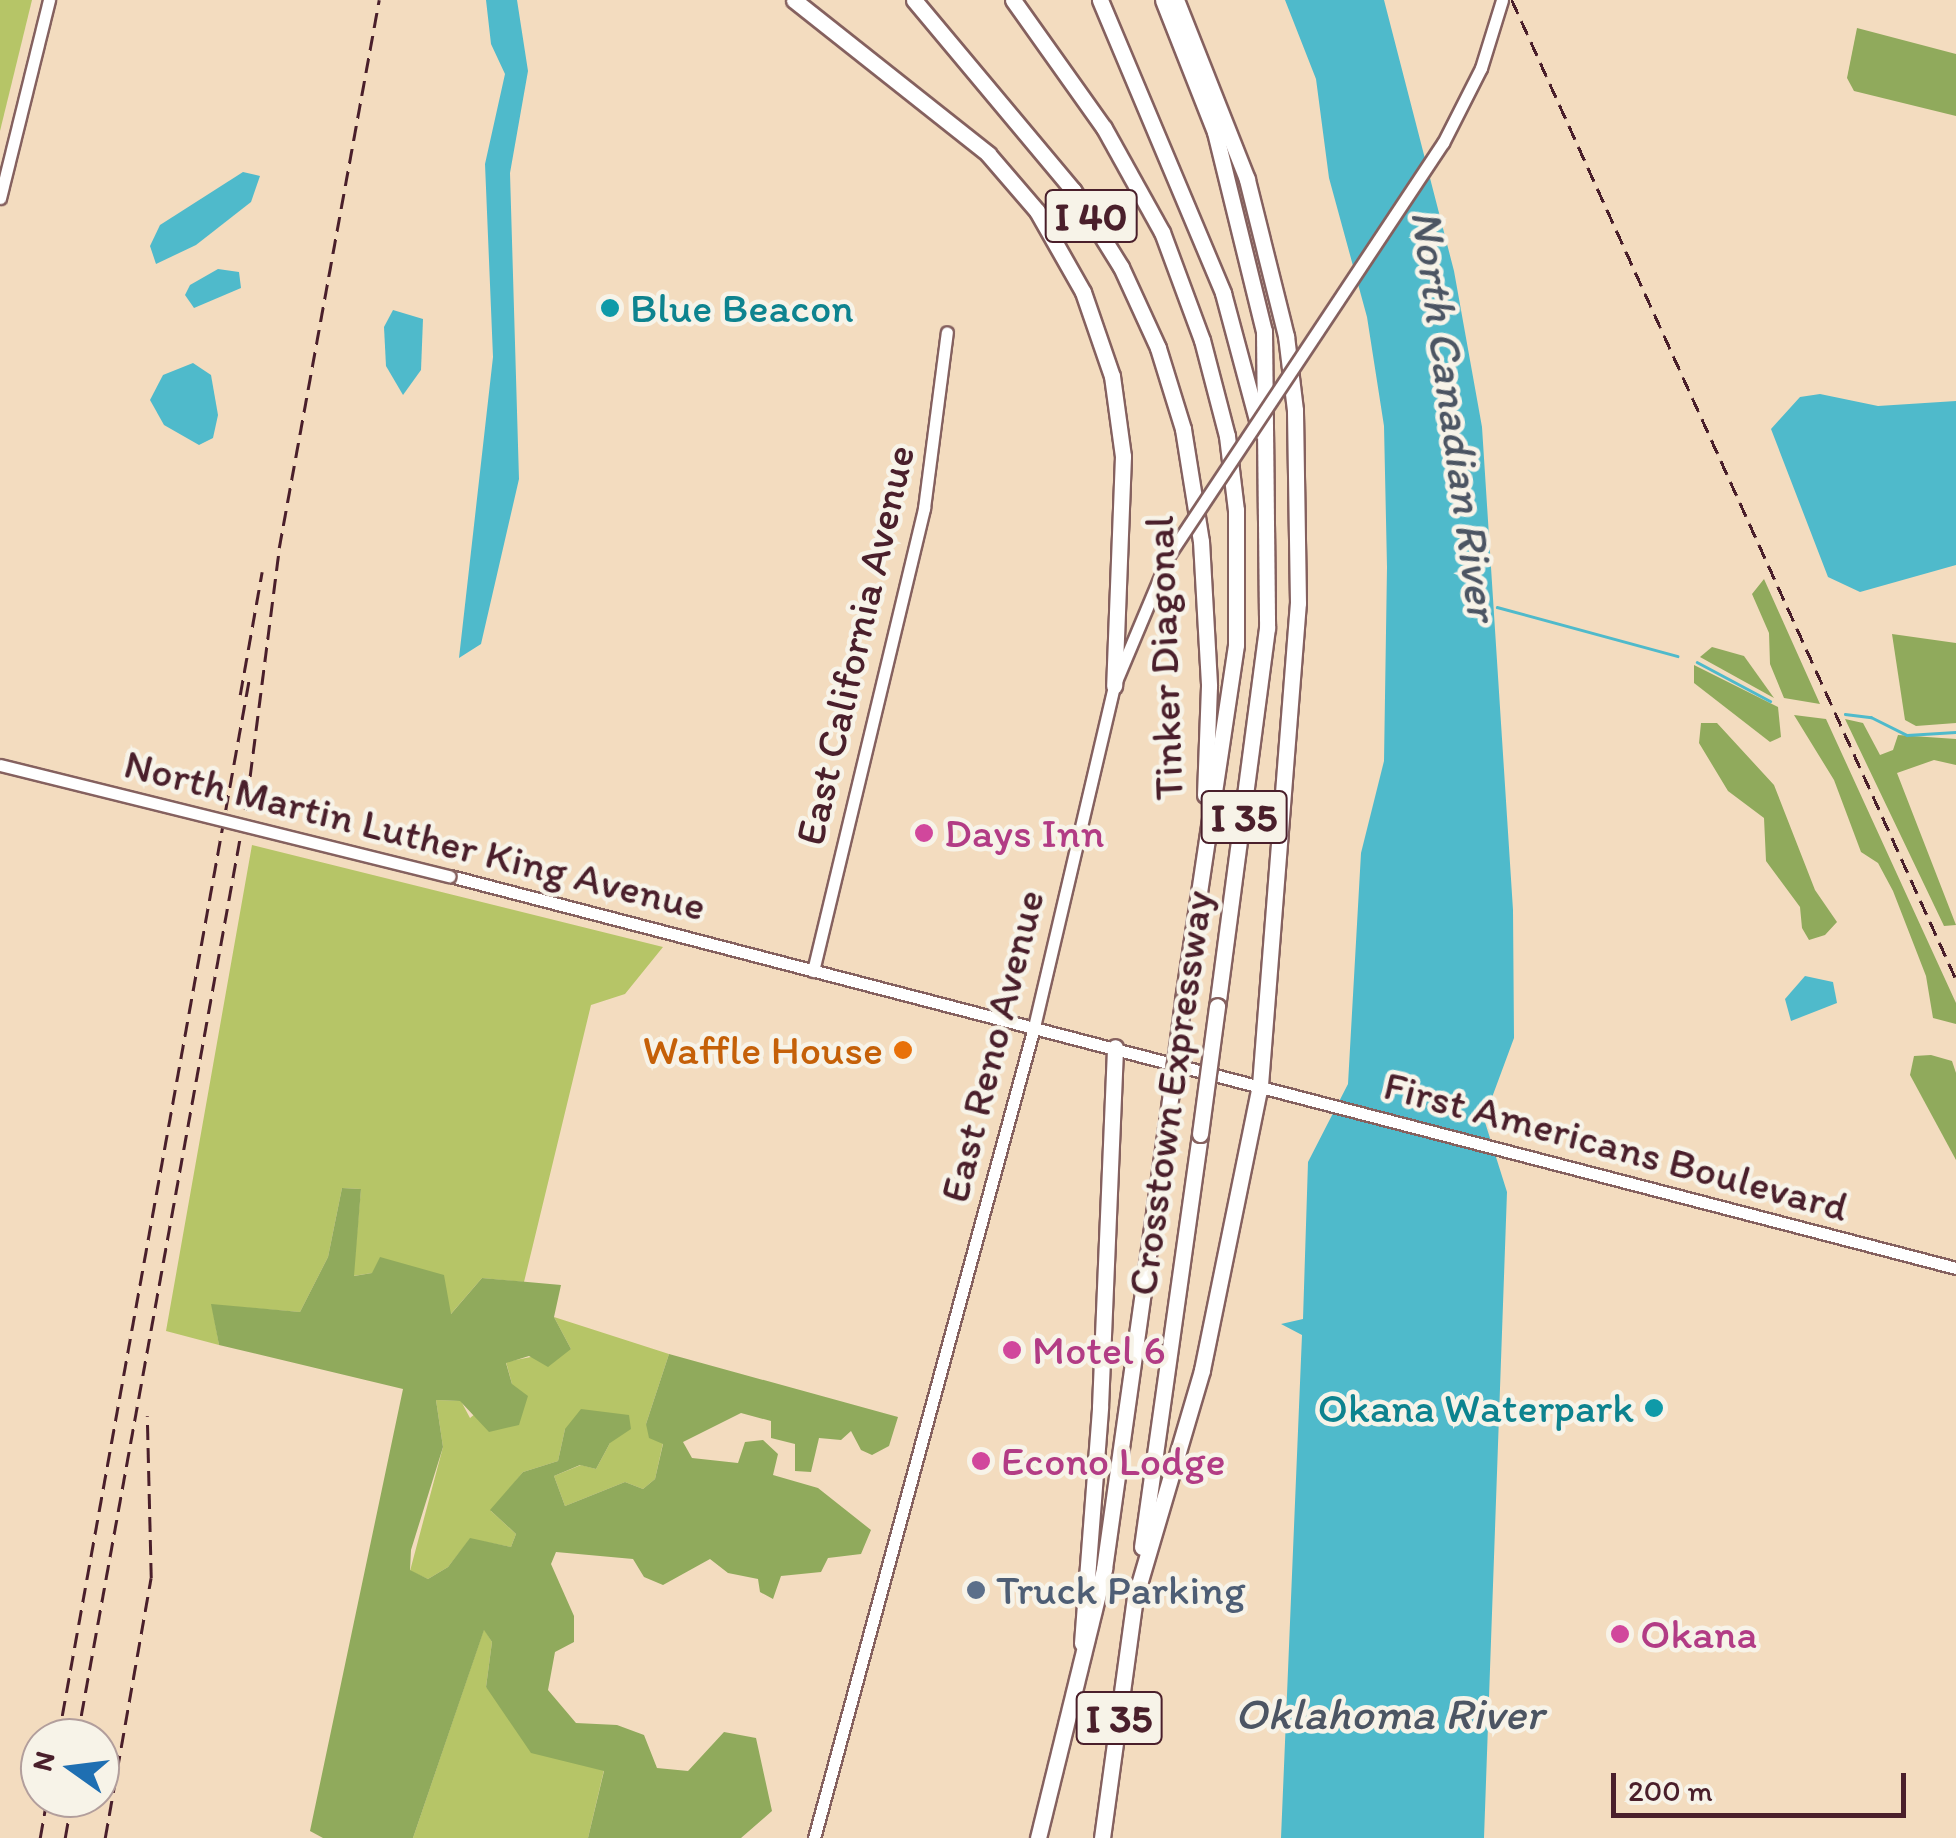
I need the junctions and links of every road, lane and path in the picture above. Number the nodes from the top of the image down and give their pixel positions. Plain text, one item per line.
1 (49, 0) edge
2 (794, 0) edge
3 (914, 0) edge
4 (1013, 0) edge
5 (1100, 0) edge
6 (1163, 0) edge
7 (1176, 0) edge
8 (1502, 0) edge
9 (1239, 181) junction
10 (0, 198) edge
11 (947, 332) dead end
12 (1268, 474) junction
13 (1114, 686) junction
14 (0, 764) edge
15 (1202, 859) junction
16 (813, 971) junction
17 (1034, 1027) junction
18 (1115, 1047) junction
19 (1260, 1085) junction
20 (1956, 1268) edge
21 (1135, 1598) junction
22 (1078, 1692) junction
23 (814, 1838) edge
24 (1038, 1838) edge
25 (1102, 1838) edge

1 - 10 main road
2 - 13 highway
3 - 15 highway, Tinker Diagonal / I 40
4 - 15 highway, I 35
5 - 12 highway, I 40
6 - 9 highway, I 35
7 - 9 highway
8 - 13 main road, East Reno Avenue, bridge
9 - 12 highway, I 35
9 - 19 highway
11 - 16 main road, East California Avenue
12 - 21 highway, Crosstown Expressway / I 35, bridge
13 - 17 main road, East Reno Avenue
14 - 16 main road, North Martin Luther King Avenue, bridge
15 - 22 highway, Crosstown Expressway / I 35, bridge
16 - 17 main road, North Martin Luther King Avenue
17 - 18 main road, First Americans Boulevard
17 - 23 main road, East Reno Avenue
18 - 19 main road, First Americans Boulevard
18 - 22 highway
19 - 20 main road, First Americans Boulevard
19 - 21 highway
21 - 25 highway, Crosstown Expressway / I 35
22 - 24 highway, Crosstown Expressway / I 35

